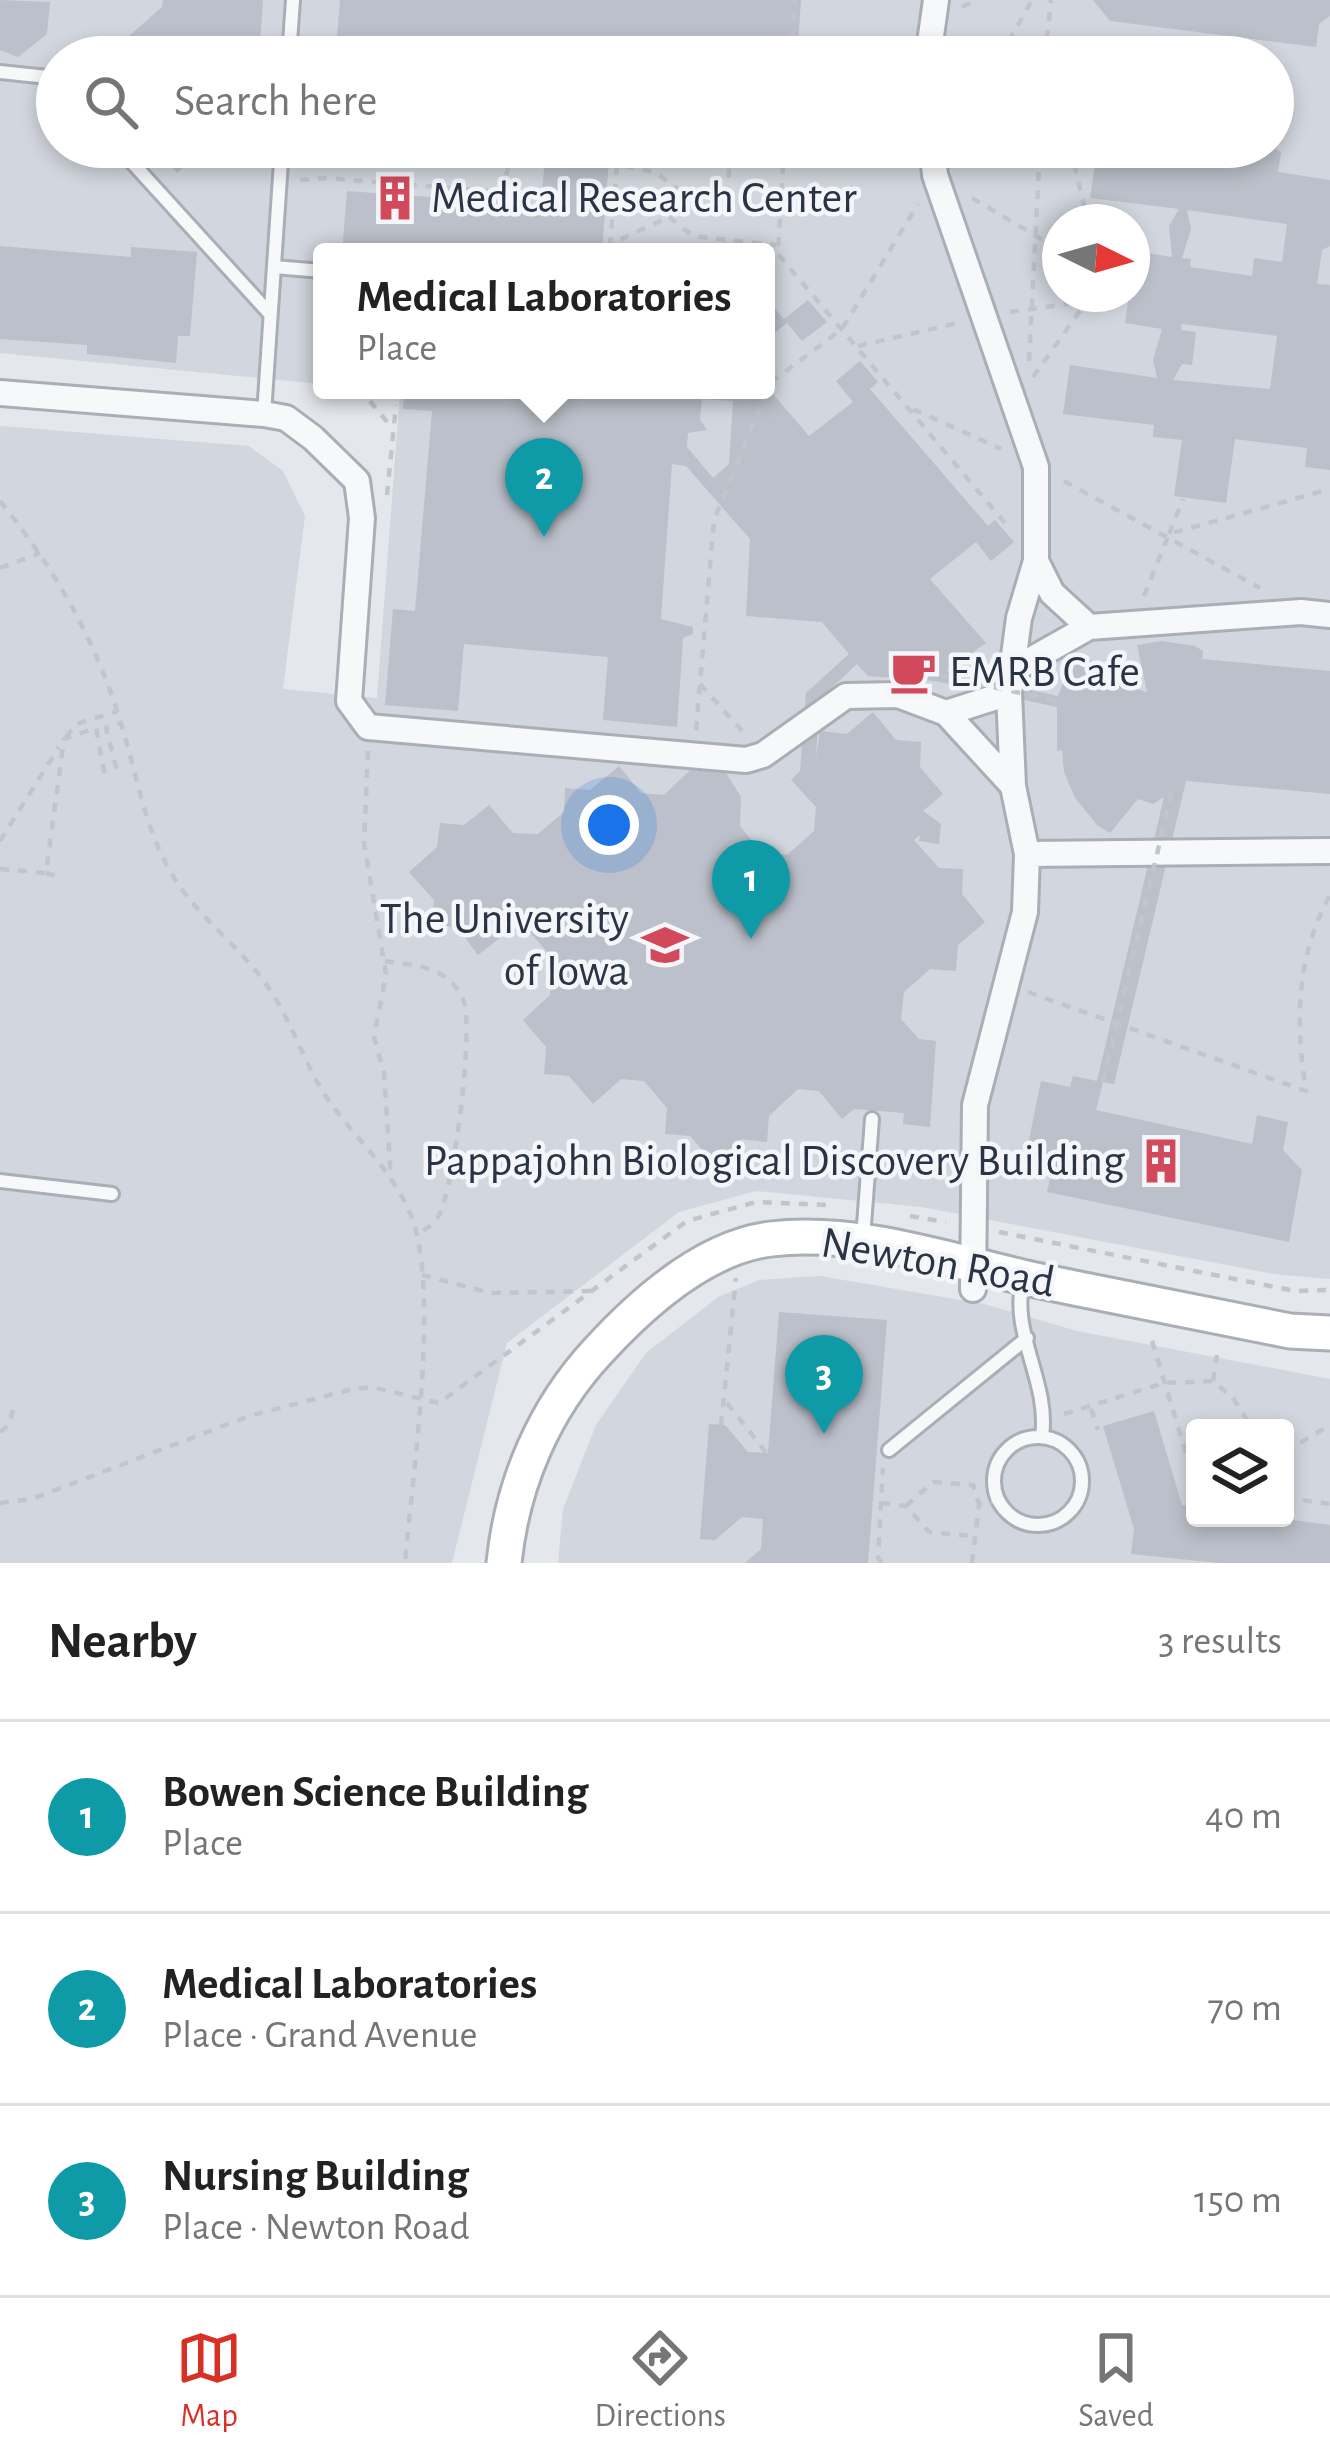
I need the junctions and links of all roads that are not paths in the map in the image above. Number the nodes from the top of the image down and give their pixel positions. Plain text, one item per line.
1 (293, 0) edge
2 (936, 0) edge
3 (290, 36) edge
4 (931, 36) edge
5 (0, 72) edge
6 (36, 76) edge
7 (137, 168) edge
8 (281, 168) edge
9 (934, 168) edge
10 (274, 267) junction
11 (313, 270) edge
12 (270, 314) junction
13 (0, 394) edge
14 (264, 414) junction
15 (1036, 561) junction
16 (1330, 615) edge
17 (1089, 627) junction
18 (1010, 682) junction
19 (946, 713) junction
20 (1013, 786) junction
21 (1330, 851) edge
22 (1027, 854) junction
23 (872, 1119) dead end
24 (0, 1181) edge
25 (112, 1194) dead end
26 (862, 1244) junction
27 (975, 1276) junction
28 (1024, 1277) junction
29 (1330, 1333) edge
30 (1027, 1338) junction
31 (1042, 1436) junction
32 (886, 1452) road end
33 (503, 1563) edge

1 - 3 lane
2 - 4 street
5 - 6 lane
7 - 12 lane
8 - 10 lane
9 - 15 street
10 - 11 lane
10 - 12 lane
12 - 14 lane
13 - 14 street
14 - 19 street
15 - 17 street
15 - 18 street
16 - 17 street
17 - 18 street
18 - 19 street
18 - 20 street
19 - 20 street
20 - 22 street
21 - 22 street
22 - 27 street
23 - 26 lane
24 - 25 lane
26 - 27 street, Newton Road
26 - 33 street, Newton Road
27 - 28 street, Newton Road
28 - 29 street, Newton Road
28 - 30 lane
30 - 31 lane
30 - 32 lane
31 - 31 lane

